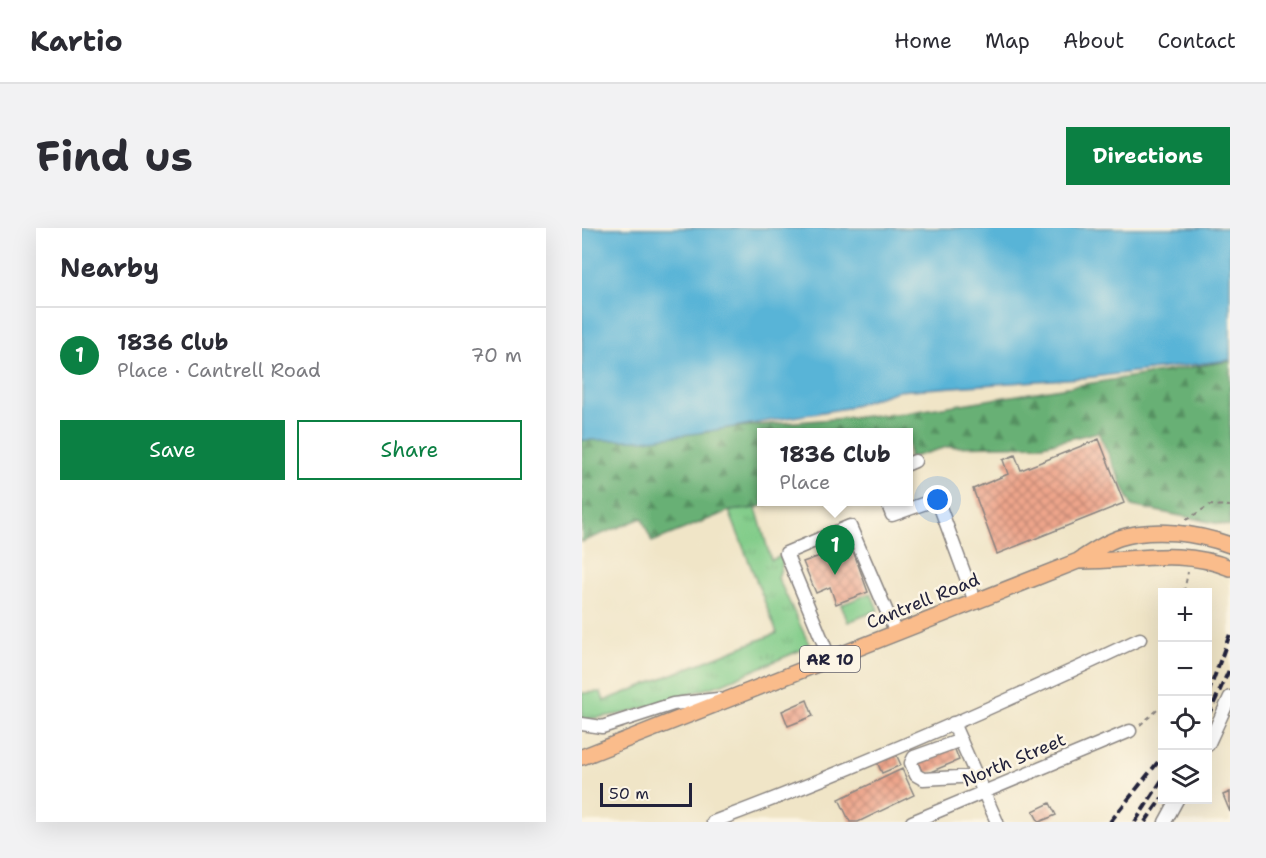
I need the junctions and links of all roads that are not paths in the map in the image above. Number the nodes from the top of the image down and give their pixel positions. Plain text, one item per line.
1 (889, 506) edge
2 (1227, 544) edge
3 (1078, 561) junction
4 (1227, 567) edge
5 (975, 602) junction
6 (896, 633) junction
7 (1140, 639) dead end
8 (830, 659) junction
9 (1230, 697) edge
10 (731, 698) junction
11 (953, 723) junction
12 (582, 724) edge
13 (1130, 731) road end
14 (1212, 736) edge
15 (961, 740) junction
16 (582, 757) edge
17 (977, 776) junction
18 (984, 791) junction
19 (1175, 804) edge
20 (712, 822) edge
21 (912, 822) edge
22 (997, 822) edge
23 (1165, 822) edge

1 - 5 lane
2 - 3 main road, AR 10
3 - 4 main road, AR 10
3 - 5 main road, Cantrell Road / AR 10
5 - 6 main road, Cantrell Road / AR 10
6 - 8 main road, Cantrell Road / AR 10
6 - 8 lane
7 - 11 lane
8 - 10 main road, Cantrell Road / AR 10
9 - 14 lane
10 - 12 lane
10 - 16 main road, Cantrell Road / AR 10
11 - 15 lane
11 - 20 lane
13 - 18 lane, North Street
15 - 17 lane
15 - 17 lane
17 - 18 lane
18 - 21 lane, North Street
18 - 22 lane
19 - 23 lane

